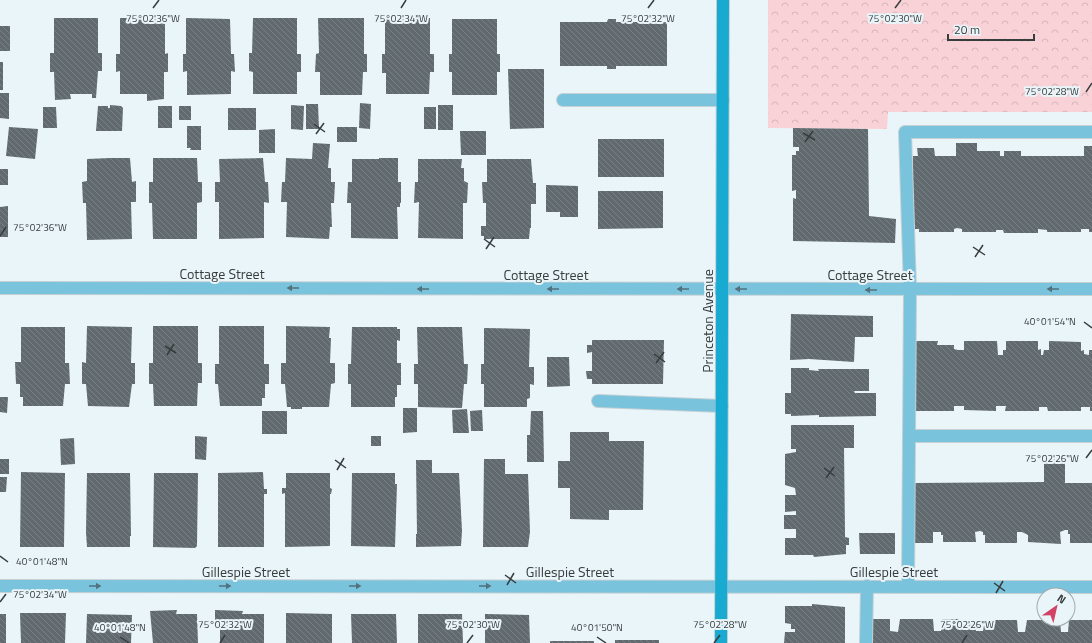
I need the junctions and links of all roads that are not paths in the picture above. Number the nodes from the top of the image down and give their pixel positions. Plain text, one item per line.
1 (723, 0) edge
2 (563, 100) dead end
3 (723, 100) junction
4 (1092, 132) edge
5 (0, 288) edge
6 (722, 289) junction
7 (1092, 289) edge
8 (910, 290) junction
9 (598, 401) dead end
10 (722, 406) junction
11 (909, 436) junction
12 (1092, 436) edge
13 (0, 586) edge
14 (721, 586) junction
15 (867, 586) junction
16 (908, 586) junction
17 (1092, 587) edge
18 (721, 643) edge
19 (866, 643) edge

1 - 3 street, Princeton Avenue
2 - 3 street
3 - 6 street, Princeton Avenue
4 - 8 street
6 -> 5 street, Cottage Street
8 -> 6 street, Cottage Street
6 - 10 street, Princeton Avenue
7 -> 8 street, Cottage Street
8 - 11 street
9 - 10 street
10 - 14 street, Princeton Avenue
11 - 12 street
11 - 16 street
13 -> 14 street, Gillespie Street
14 - 15 street, Gillespie Street
14 - 18 street, Princeton Avenue
15 - 16 street, Gillespie Street
15 - 19 street
16 - 17 street, Gillespie Street

